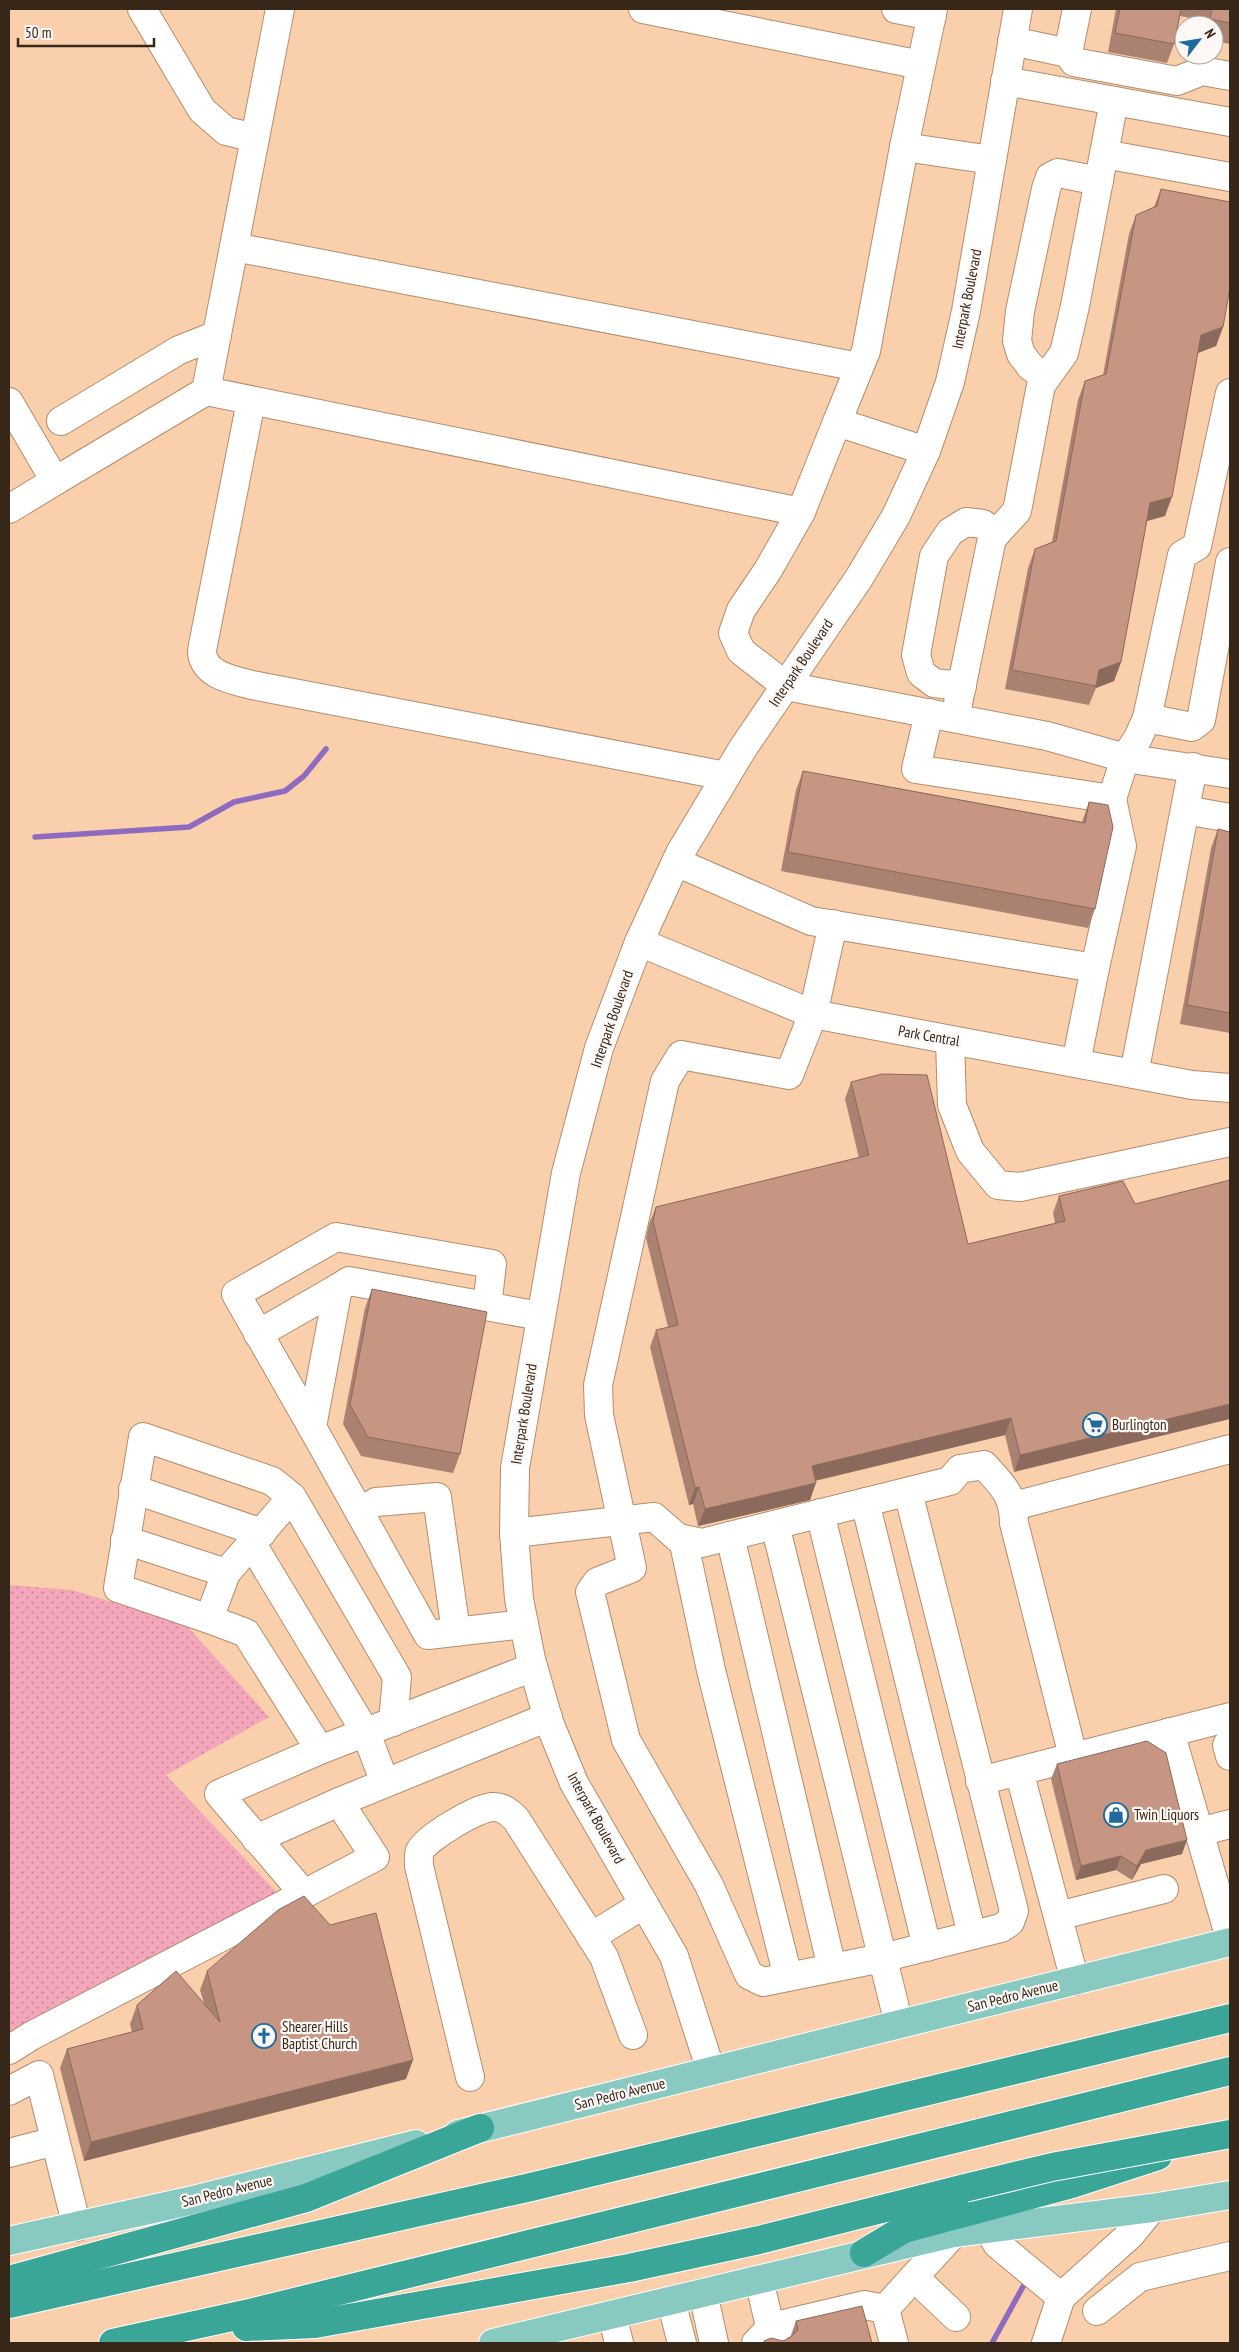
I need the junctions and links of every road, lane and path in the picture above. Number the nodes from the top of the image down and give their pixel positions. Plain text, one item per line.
1 (142, 9) edge
2 (280, 9) edge
3 (643, 9) edge
4 (896, 9) edge
5 (1018, 9) edge
6 (1078, 9) edge
7 (932, 12) edge
8 (1012, 41) junction
9 (1068, 53) junction
10 (921, 65) junction
11 (1230, 76) edge
12 (1005, 81) junction
13 (1114, 101) junction
14 (1230, 122) edge
15 (255, 138) junction
16 (904, 147) junction
17 (1104, 154) junction
18 (992, 160) junction
19 (1230, 178) edge
20 (1099, 181) junction
21 (234, 246) junction
22 (217, 334) junction
23 (859, 367) junction
24 (1046, 378) junction
25 (206, 392) junction
26 (1230, 393) edge
27 (251, 401) junction
28 (9, 402) edge
29 (61, 421) dead end
30 (836, 422) junction
31 (926, 451) junction
32 (55, 481) junction
33 (9, 509) edge
34 (801, 512) junction
35 (996, 534) junction
36 (1197, 546) junction
37 (1230, 562) edge
38 (786, 686) junction
39 (962, 686) junction
40 (928, 713) junction
41 (955, 718) junction
42 (1147, 718) junction
43 (1125, 758) junction
44 (1193, 767) junction
45 (1230, 774) edge
46 (726, 776) junction
47 (1112, 799) junction
48 (1185, 810) junction
49 (1230, 818) edge
50 (676, 862) junction
51 (833, 924) junction
52 (639, 942) junction
53 (1095, 968) junction
54 (813, 1014) junction
55 (950, 1040) junction
56 (1076, 1063) junction
57 (1134, 1074) junction
58 (1230, 1088) edge
59 (1230, 1142) edge
60 (338, 1288) junction
61 (486, 1306) junction
62 (540, 1316) junction
63 (258, 1334) junction
64 (312, 1427) junction
65 (1230, 1449) edge
66 (133, 1489) junction
67 (908, 1492) junction
68 (292, 1497) junction
69 (865, 1502) junction
70 (1014, 1506) junction
71 (359, 1511) junction
72 (820, 1513) junction
73 (622, 1523) junction
74 (774, 1525) junction
75 (514, 1533) junction
76 (730, 1536) junction
77 (257, 1538) junction
78 (683, 1539) junction
79 (125, 1540) junction
80 (226, 1573) junction
81 (209, 1618) junction
82 (524, 1624) junction
83 (456, 1632) junction
84 (533, 1667) junction
85 (548, 1717) junction
86 (1230, 1717) edge
87 (393, 1722) junction
88 (1170, 1732) junction
89 (366, 1733) junction
90 (320, 1750) junction
91 (1073, 1756) junction
92 (1019, 1771) junction
93 (980, 1782) junction
94 (385, 1783) junction
95 (339, 1802) junction
96 (1230, 1824) edge
97 (1199, 1832) junction
98 (256, 1839) junction
99 (1164, 1889) dead end
100 (304, 1894) junction
101 (644, 1904) junction
102 (1058, 1916) junction
103 (972, 1935) junction
104 (591, 1937) junction
105 (1230, 1940) edge
106 (927, 1947) junction
107 (882, 1958) junction
108 (832, 1968) junction
109 (788, 1977) junction
110 (1075, 1981) junction
111 (1230, 2018) edge
112 (899, 2024) junction
113 (634, 2035) dead end
114 (9, 2050) edge
115 (711, 2071) junction
116 (1230, 2071) edge
117 (470, 2078) dead end
118 (9, 2091) edge
119 (480, 2128) junction
120 (1230, 2133) edge
121 (55, 2141) junction
122 (9, 2153) edge
123 (1230, 2195) edge
124 (1152, 2208) junction
125 (77, 2227) junction
126 (988, 2228) junction
127 (954, 2233) junction
128 (9, 2240) edge
129 (864, 2253) junction
130 (1230, 2256) edge
131 (914, 2277) junction
132 (9, 2280) edge
133 (760, 2280) junction
134 (703, 2294) junction
135 (1061, 2297) junction
136 (671, 2301) junction
137 (9, 2304) edge
138 (885, 2309) junction
139 (1097, 2311) dead end
140 (612, 2316) junction
141 (956, 2317) dead end
142 (180, 2329) junction
143 (767, 2338) edge
144 (528, 2339) edge
145 (113, 2343) edge
146 (493, 2343) edge
147 (619, 2343) edge
148 (682, 2343) edge
149 (714, 2343) edge
150 (894, 2343) edge
151 (1046, 2343) edge

1 - 15 street
2 - 15 street
3 - 10 street
4 - 7 street
5 - 8 street, Interpark Boulevard
6 - 9 street
7 - 10 street
8 - 9 street
8 - 12 street, Interpark Boulevard
9 - 11 street
10 - 16 street
12 - 13 street
12 - 18 street, Interpark Boulevard
13 - 14 street
13 - 17 street
15 - 21 street
16 - 18 street
16 - 23 street
17 - 19 street
17 - 20 street
18 - 31 street, Interpark Boulevard
20 - 24 street
20 - 24 street
21 - 22 street
21 - 23 street
22 - 25 street
22 - 29 street
23 - 30 street
24 - 35 street
25 - 27 street
25 - 32 street
26 - 36 street
27 - 34 street
27 - 46 street
28 - 32 street
30 - 31 street
30 - 34 street
31 - 38 street, Interpark Boulevard
32 - 33 street
34 - 38 street
35 - 39 street
35 - 39 street
36 - 37 street
36 - 42 street
37 - 42 street
38 - 40 street
38 - 46 street, Interpark Boulevard
39 - 41 street
40 - 41 street
40 - 47 street
41 - 43 street
42 - 43 street
43 - 44 street
43 - 47 street
44 - 45 street
44 - 48 street
46 - 50 street, Interpark Boulevard
47 - 53 street
48 - 49 street
48 - 57 street
50 - 51 street
50 - 52 street, Interpark Boulevard
51 - 53 street
51 - 54 street
52 - 54 street, Park Central
52 - 62 street, Interpark Boulevard
53 - 56 street
54 - 55 street, Park Central
54 - 73 street
55 - 56 street, Park Central
55 - 59 street
56 - 57 street, Park Central
57 - 58 street, Park Central
60 - 61 street
60 - 63 street
60 - 64 street
61 - 62 street
61 - 63 street
62 - 75 street, Interpark Boulevard
63 - 64 street
64 - 71 street
65 - 70 street
66 - 68 street
66 - 77 street
66 - 79 street
67 - 69 street
67 - 70 street
67 - 93 street
68 - 77 street
68 - 87 street
69 - 72 street
69 - 103 street
70 - 91 street
71 - 83 street
71 - 83 street
72 - 74 street
72 - 106 street
73 - 75 street
73 - 78 street
73 - 109 street
74 - 76 street
74 - 107 street
75 - 82 street, Interpark Boulevard
76 - 78 street
76 - 108 street
77 - 80 street
77 - 89 street
78 - 109 street
79 - 80 street
79 - 81 street
80 - 81 street
81 - 90 street
82 - 83 street
82 - 84 street, Interpark Boulevard
84 - 85 street, Interpark Boulevard
84 - 87 street
85 - 94 street
85 - 101 street, Interpark Boulevard
86 - 88 street
87 - 89 street
88 - 91 street
88 - 97 street
89 - 90 street
89 - 94 street
90 - 98 street
91 - 92 street
92 - 93 street
92 - 102 street
93 - 103 street
94 - 95 street
95 - 98 street
95 - 100 street
96 - 97 street
97 - 105 street
98 - 100 street
99 - 102 street
100 - 114 street
101 - 104 street
101 - 115 street, Interpark Boulevard
102 - 110 street
103 - 106 street
104 - 113 street
104 - 117 street
105 - 110 main road, San Pedro Avenue
106 - 107 street
107 - 108 street
107 - 112 street
108 - 109 street
110 - 112 main road, San Pedro Avenue
111 - 137 highway
112 - 115 main road, San Pedro Avenue
115 - 119 main road, San Pedro Avenue
116 - 142 highway
118 - 121 street
119 - 125 main road, San Pedro Avenue
119 - 132 highway
120 - 129 highway
120 - 142 highway, bridge
121 - 122 street
121 - 125 street
123 - 124 main road
124 - 126 main road
124 - 135 street
125 - 128 main road, San Pedro Avenue
126 - 127 main road
126 - 135 street
127 - 129 main road
127 - 131 street
129 - 133 main road
130 - 139 street
131 - 138 street
131 - 141 street
133 - 134 main road
133 - 143 street
134 - 136 main road
134 - 149 street
135 - 151 street
136 - 140 main road
136 - 148 street
138 - 143 street
138 - 150 street
140 - 144 main road
140 - 147 street
142 - 145 highway
144 - 146 main road

